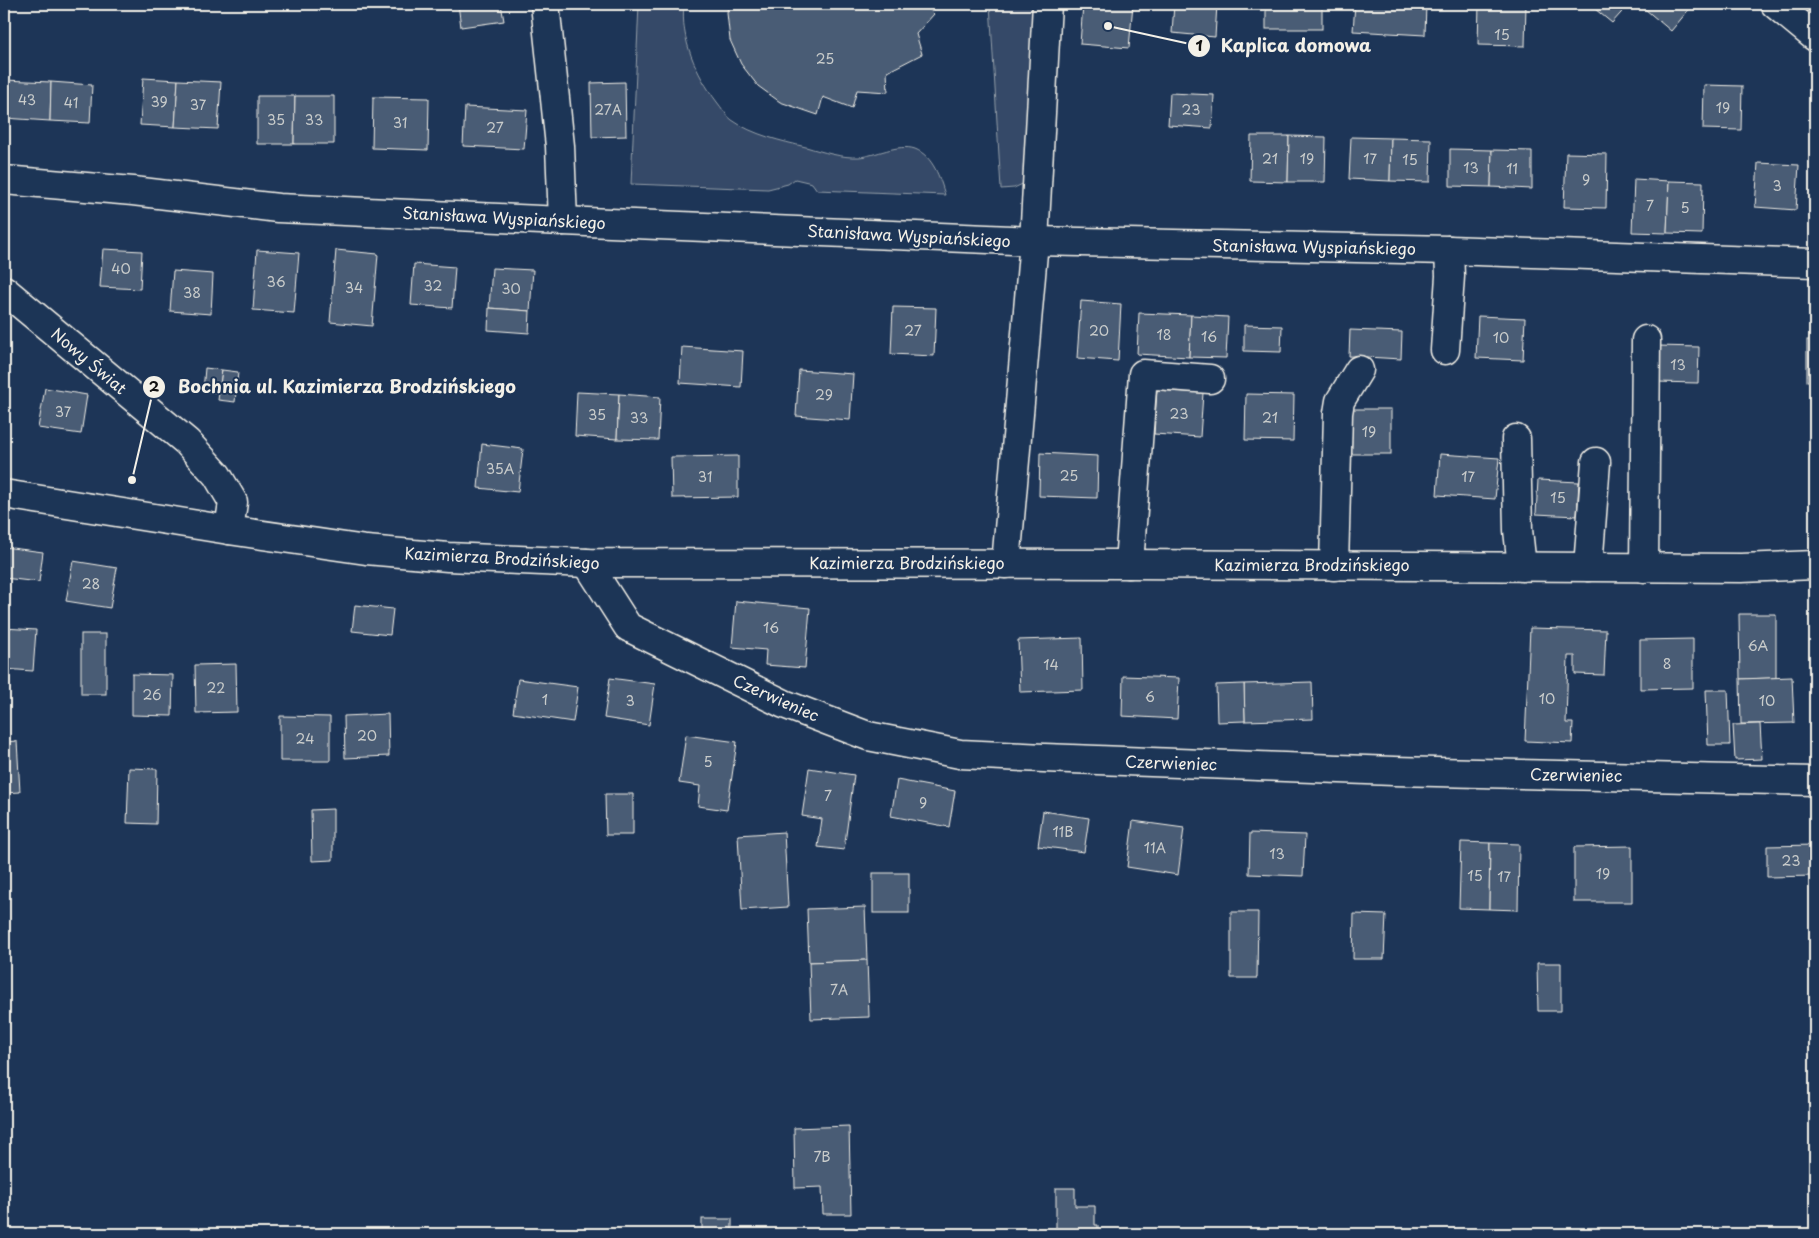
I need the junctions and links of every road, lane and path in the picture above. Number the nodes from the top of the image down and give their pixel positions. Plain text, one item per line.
1 (545, 4) edge
2 (1047, 4) edge
3 (1776, 4) edge
4 (1815, 37) edge
5 (4, 180) edge
6 (563, 221) junction
7 (1034, 242) junction
8 (1449, 250) junction
9 (1815, 263) edge
10 (4, 290) edge
11 (1646, 340) dead end
12 (1445, 350) dead end
13 (1359, 370) dead end
14 (1210, 379) dead end
15 (1516, 439) dead end
16 (1596, 462) dead end
17 (4, 494) edge
18 (229, 530) junction
19 (587, 563) junction
20 (1006, 564) junction
21 (1129, 564) junction
22 (1815, 564) edge
23 (1334, 566) junction
24 (1522, 567) junction
25 (1588, 567) junction
26 (1644, 568) junction
27 (1815, 781) edge

1 - 6 street
2 - 7 street
3 - 4 street
5 - 6 street, Stanisława Wyspiańskiego
6 - 7 street, Stanisława Wyspiańskiego
7 - 8 street, Stanisława Wyspiańskiego
7 - 20 street
8 - 9 street, Stanisława Wyspiańskiego
8 - 12 street
10 - 18 street, Nowy Świat
11 - 26 street
13 - 23 street
14 - 21 street
15 - 24 street
16 - 25 street
17 - 18 street, Kazimierza Brodzińskiego
18 - 19 street, Kazimierza Brodzińskiego
19 - 20 street, Kazimierza Brodzińskiego
19 - 27 street, Czerwieniec
20 - 21 street, Kazimierza Brodzińskiego
21 - 23 street, Kazimierza Brodzińskiego
22 - 26 street, Kazimierza Brodzińskiego
23 - 24 street, Kazimierza Brodzińskiego
24 - 25 street, Kazimierza Brodzińskiego
25 - 26 street, Kazimierza Brodzińskiego

